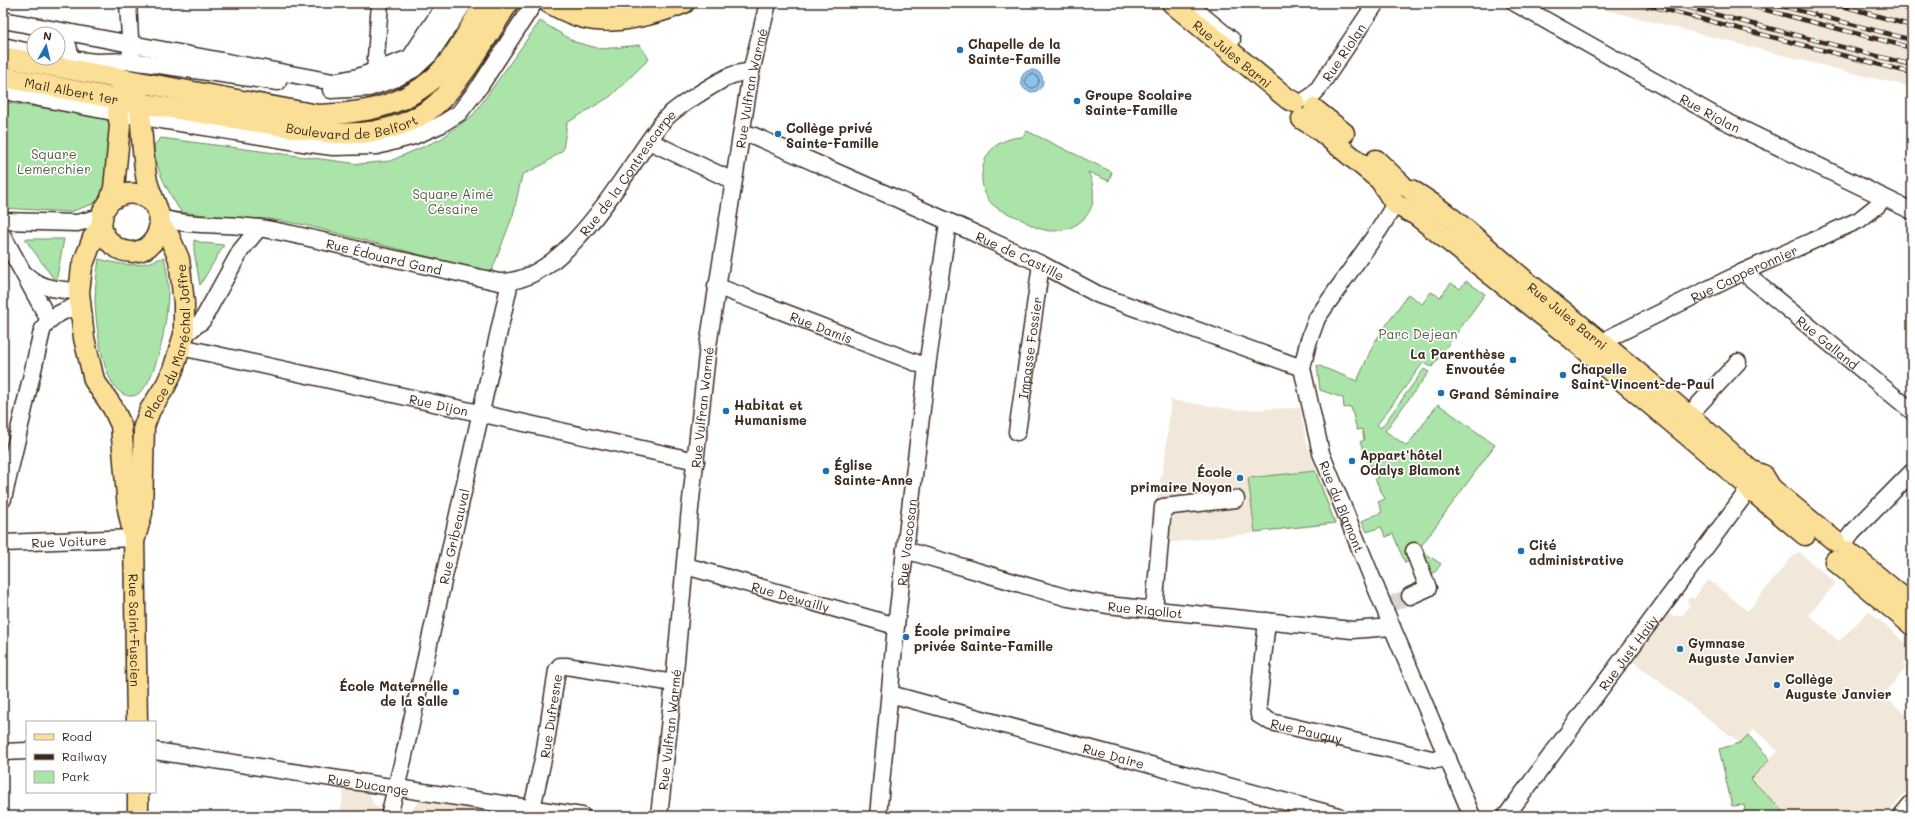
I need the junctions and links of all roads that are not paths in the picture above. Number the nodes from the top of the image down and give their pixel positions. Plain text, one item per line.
1 (128, 3) edge
2 (380, 3) edge
3 (446, 3) edge
4 (464, 3) edge
5 (485, 3) edge
6 (508, 3) edge
7 (534, 3) edge
8 (549, 3) edge
9 (584, 3) edge
10 (684, 3) edge
11 (1172, 3) edge
12 (1187, 3) edge
13 (1376, 3) edge
14 (1515, 3) edge
15 (765, 6) edge
16 (625, 18) junction
17 (3, 20) edge
18 (34, 26) edge
19 (66, 32) edge
20 (66, 43) edge
21 (131, 45) junction
22 (3, 46) edge
23 (26, 51) edge
24 (66, 56) edge
25 (3, 57) edge
26 (26, 59) edge
27 (131, 61) junction
28 (66, 62) edge
29 (66, 63) edge
30 (375, 70) junction
31 (751, 72) junction
32 (3, 77) edge
33 (131, 81) junction
34 (3, 91) edge
35 (119, 106) junction
36 (1306, 107) junction
37 (140, 109) junction
38 (742, 135) junction
39 (649, 141) junction
40 (733, 181) junction
41 (1400, 196) junction
42 (1882, 197) junction
43 (1912, 211) edge
44 (104, 215) junction
45 (158, 216) junction
46 (3, 221) edge
47 (948, 223) junction
48 (259, 228) junction
49 (3, 236) edge
50 (1041, 264) junction
51 (1743, 272) junction
52 (25, 274) junction
53 (510, 282) junction
54 (716, 286) junction
55 (79, 298) junction
56 (49, 320) junction
57 (182, 341) junction
58 (1602, 344) junction
59 (1738, 362) dead end
60 (927, 367) junction
61 (1302, 368) junction
62 (113, 408) junction
63 (150, 410) junction
64 (1912, 411) edge
65 (480, 413) junction
66 (1689, 415) junction
67 (1016, 432) dead end
68 (124, 440) joint
69 (144, 440) joint
70 (696, 460) junction
71 (1912, 472) edge
72 (1756, 484) junction
73 (3, 499) edge
74 (1236, 499) dead end
75 (134, 538) junction
76 (3, 543) edge
77 (905, 550) junction
78 (1838, 550) junction
79 (1414, 551) dead end
80 (686, 566) junction
81 (1410, 596) tunnel mouth
82 (1912, 605) edge
83 (1154, 610) junction
84 (1912, 615) edge
85 (1267, 621) junction
86 (1912, 625) edge
87 (896, 626) junction
88 (1392, 627) junction
89 (674, 683) junction
90 (890, 694) junction
91 (137, 721) edge
92 (26, 751) edge
93 (156, 751) edge
94 (3, 752) edge
95 (1448, 758) junction
96 (394, 788) junction
97 (138, 793) edge
98 (1912, 803) edge
99 (532, 808) junction
100 (390, 812) dead end
101 (138, 816) edge
102 (582, 816) edge
103 (659, 816) edge
104 (878, 816) edge
105 (1338, 816) edge
106 (1472, 816) edge
107 (1506, 816) edge
108 (1901, 816) edge

1 - 21 street
2 - 30 street
3 - 30 street
4 - 27 street
5 - 33 main road, Boulevard de Belfort
6 - 37 main road, Boulevard de Belfort
7 - 37 street
8 - 16 main road
9 - 16 main road
10 - 16 main road
11 - 36 main road, Rue Jules Barni
12 - 36 street
13 - 36 street, Rue Riolan
14 - 42 street, Rue Riolan
15 - 31 street, Rue Vulfran Warmé
17 - 18 street
19 - 21 street
20 - 24 street
21 - 27 street
21 - 30 street
22 - 23 street
25 - 26 main road, Mail Albert 1er
27 - 28 street
27 - 33 street
29 - 33 main road, Mail Albert 1er
31 - 38 street, Rue Vulfran Warmé
31 - 39 street, Rue de la Contrescarpe
32 - 35 main road, Mail Albert 1er
33 - 35 main road, Place du Maréchal Joffre
33 - 37 main road, Place du Maréchal Joffre
34 - 35 street
35 - 37 main road, Mail Albert 1er
35 - 44 main road, Place du Maréchal Joffre
36 - 41 main road, Rue Jules Barni
37 - 45 main road, Place du Maréchal Joffre
38 - 40 street, Rue Vulfran Warmé
38 - 47 street, Rue de Castille
39 - 40 street
39 - 53 street, Rue de la Contrescarpe
40 - 54 street, Rue Vulfran Warmé
41 - 58 main road, Rue Jules Barni
41 - 61 street, Rue du Blamont
41 - 72 main road, Rue Jules Barni
42 - 43 street, Rue Riolan
42 - 51 street, Rue Capperonnier
44 - 45 main road
44 - 45 main road
44 - 46 street
44 - 55 main road, Place du Maréchal Joffre
45 - 48 street, Rue Édouard Gand
45 - 57 main road, Place du Maréchal Joffre
47 - 50 street, Rue de Castille
47 - 60 street, Rue Vascosan
48 - 53 street, Rue Édouard Gand
48 - 57 street
49 - 52 street
50 - 61 street, Rue de Castille
50 - 67 street, Impasse Fossier
51 - 58 street, Rue Capperonnier
51 - 64 street, Rue Galland
52 - 55 street
52 - 56 street
53 - 65 street, Rue Gribeauval
54 - 60 street, Rue Damis
54 - 70 street, Rue Vulfran Warmé
55 - 56 street
55 - 62 main road, Place du Maréchal Joffre
56 - 73 street
57 - 63 main road, Place du Maréchal Joffre
57 - 65 street, Rue Dijon
58 - 66 main road, Rue Jules Barni
59 - 66 street
60 - 77 street, Rue Vascosan
61 - 88 street, Rue du Blamont
62 - 63 main road
62 - 68 main road, Place du Maréchal Joffre
63 - 69 main road, Place du Maréchal Joffre
65 - 70 street, Rue Dijon
65 - 96 street, Rue Gribeauval
66 - 72 main road, Rue Jules Barni
68 - 75 main road, Rue Saint-Fuscien
69 - 75 main road, Rue Saint-Fuscien
70 - 80 street, Rue Vulfran Warmé
71 - 78 street
72 - 78 main road, Rue Jules Barni
72 - 107 street, Rue Just Haüy
74 - 83 street
75 - 76 street, Rue Voiture
75 - 91 main road, Rue Saint-Fuscien
77 - 83 street, Rue Rigollot
77 - 87 street, Rue Vascosan
78 - 82 main road, Rue Jules Barni
78 - 84 street
78 - 86 main road, Rue Jules Barni
79 - 81 street
80 - 87 street, Rue Dewailly
80 - 89 street, Rue Vulfran Warmé
83 - 85 street, Rue Rigollot
85 - 88 street, Rue Rigollot
85 - 95 street, Rue Pauquy
87 - 90 street, Rue Vascosan
88 - 95 street, Rue du Blamont
89 - 99 street, Rue Dufresne
89 - 103 street, Rue Vulfran Warmé
90 - 104 street, Rue Vascosan
90 - 105 street, Rue Daire
92 - 94 street
93 - 96 street, Rue Ducange
95 - 106 street, Rue du Blamont
96 - 99 street, Rue Ducange
96 - 100 street, Rue Gribeauval
97 - 101 main road
98 - 108 street
99 - 102 street, Rue Ducange

